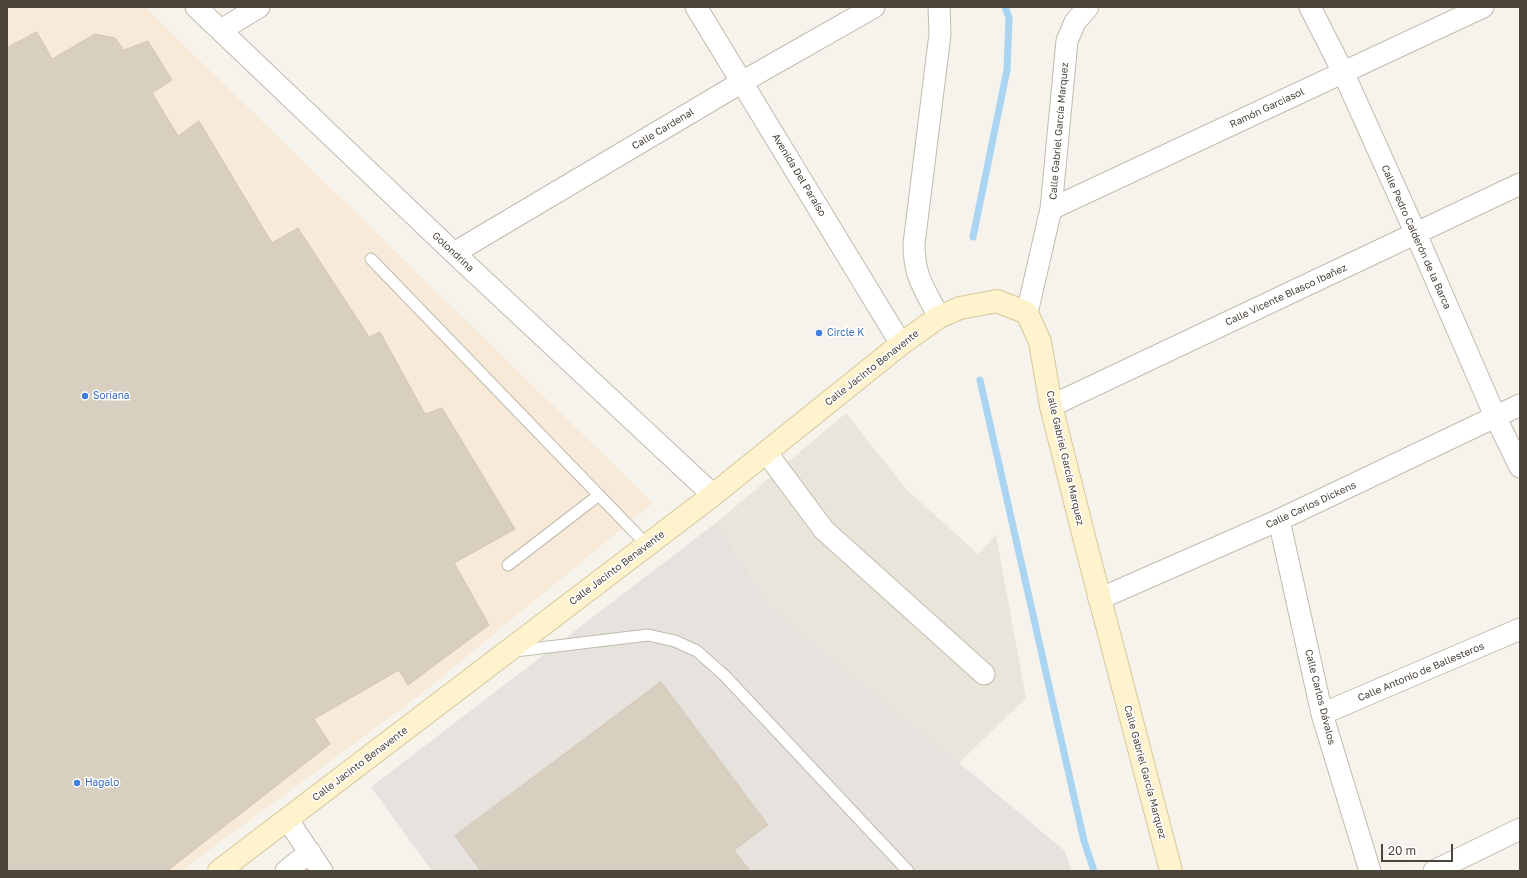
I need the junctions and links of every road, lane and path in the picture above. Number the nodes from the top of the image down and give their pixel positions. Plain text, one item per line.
1 (196, 7) edge
2 (259, 7) edge
3 (696, 7) edge
4 (874, 7) edge
5 (939, 7) edge
6 (1088, 7) edge
7 (1310, 7) edge
8 (1484, 7) edge
9 (221, 30) junction
10 (1343, 72) junction
11 (742, 82) junction
12 (1520, 184) edge
13 (1052, 209) junction
14 (1416, 234) junction
15 (454, 253) junction
16 (371, 259) dead end
17 (1027, 313) junction
18 (939, 316) junction
19 (901, 344) junction
20 (1520, 405) edge
21 (1051, 406) junction
22 (1495, 416) junction
23 (766, 452) junction
24 (1520, 467) edge
25 (599, 495) junction
26 (713, 495) junction
27 (1279, 520) junction
28 (648, 545) junction
29 (508, 565) dead end
30 (1099, 599) junction
31 (1520, 630) edge
32 (506, 652) junction
33 (984, 674) dead end
34 (1322, 714) junction
35 (287, 818) junction
36 (1520, 830) edge
37 (310, 852) junction
38 (219, 871) edge
39 (286, 871) edge
40 (322, 871) edge
41 (908, 871) edge
42 (1171, 871) edge
43 (1370, 871) edge
44 (1434, 871) edge

1 - 9 street, Golondrina
2 - 9 street
3 - 11 street, Avenida Del Paraíso
4 - 11 street, Calle Cardenal
5 - 18 street
6 - 13 street, Calle Gabriel García Marquez
7 - 10 street, Calle Pedro Calderón de la Barca
8 - 10 street, Ramón Garciasol
9 - 15 street, Golondrina
10 - 13 street, Ramón Garciasol
10 - 14 street, Calle Pedro Calderón de la Barca
11 - 15 street, Calle Cardenal
11 - 19 street, Avenida Del Paraíso
12 - 14 street, Calle Vicente Blasco Ibañez
13 - 17 street, Calle Gabriel García Marquez
14 - 21 street, Calle Vicente Blasco Ibañez
14 - 22 street, Calle Pedro Calderón de la Barca
15 - 26 street, Golondrina
16 - 25 lane
17 - 18 street, Calle Jacinto Benavente
17 - 21 street, Calle Gabriel García Marquez
18 - 19 street, Calle Jacinto Benavente
19 - 23 street, Calle Jacinto Benavente
20 - 22 street, Calle Carlos Dickens
21 - 30 street, Calle Gabriel García Marquez
22 - 24 street, Calle Pedro Calderón de la Barca
22 - 27 street, Calle Carlos Dickens
23 - 26 street, Calle Jacinto Benavente
23 - 33 street
25 - 28 lane
25 - 29 lane
26 - 28 street, Calle Jacinto Benavente
27 - 30 street, Calle Carlos Dickens
27 - 34 street, Calle Carlos Dávalos
28 - 32 street, Calle Jacinto Benavente
30 - 42 street, Calle Gabriel García Marquez
31 - 34 street, Calle Antonio de Ballesteros
32 - 35 street, Calle Jacinto Benavente
32 - 41 lane
34 - 43 street, Calle Carlos Dávalos
35 - 37 street
35 - 38 street, Calle Jacinto Benavente
36 - 44 street
37 - 39 street
37 - 40 street

